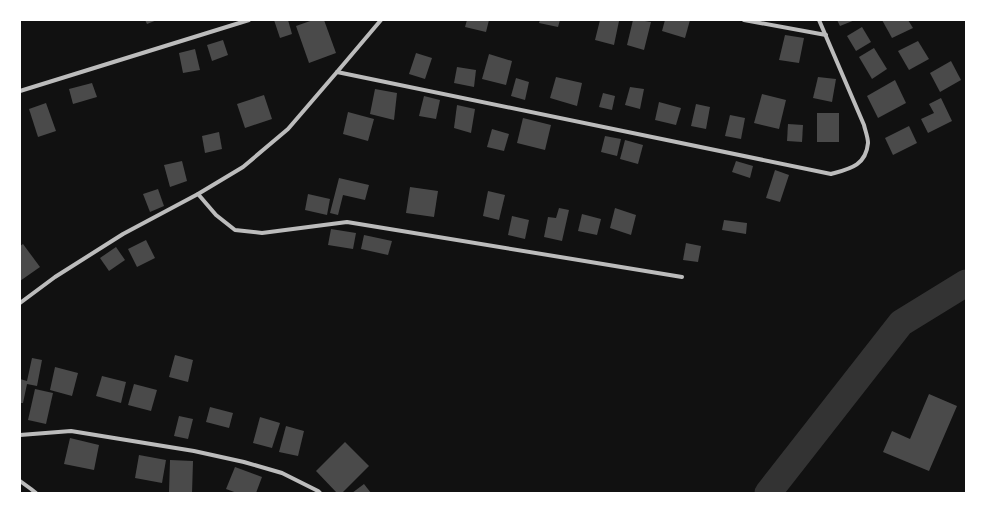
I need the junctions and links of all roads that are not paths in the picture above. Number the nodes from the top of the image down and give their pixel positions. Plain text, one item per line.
1 (249, 20) edge
2 (381, 20) edge
3 (744, 20) edge
4 (819, 20) edge
5 (826, 35) junction
6 (337, 72) junction
7 (20, 91) edge
8 (198, 194) junction
9 (682, 277) dead end
10 (20, 303) edge
11 (20, 435) edge
12 (20, 481) edge
13 (36, 493) edge
14 (320, 493) edge

1 - 7 street
2 - 6 street
3 - 5 street
4 - 5 street
5 - 6 street
6 - 8 street
8 - 9 street
8 - 10 street
11 - 14 street
12 - 13 street

